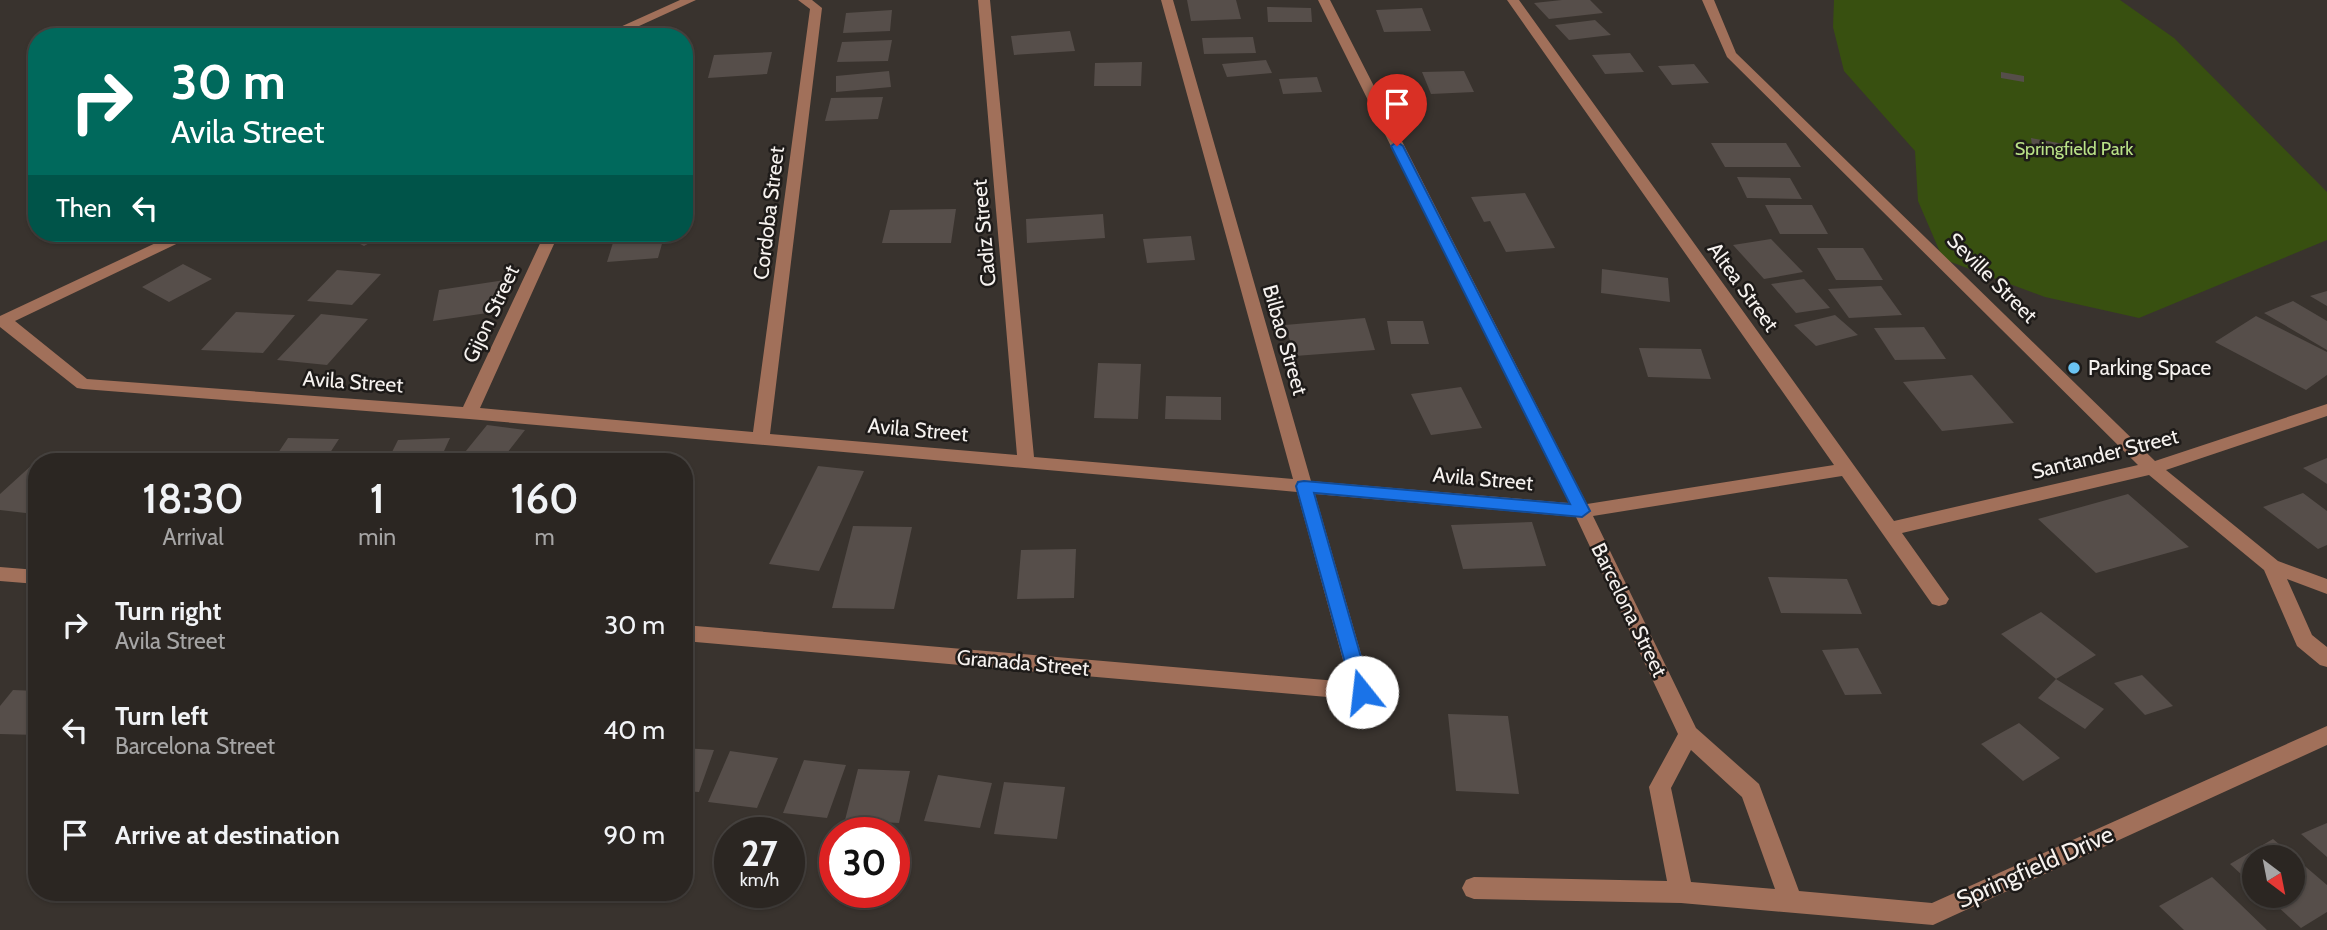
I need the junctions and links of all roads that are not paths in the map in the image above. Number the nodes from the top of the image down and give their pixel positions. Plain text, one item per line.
1 (690, 0) edge
2 (804, 0) edge
3 (984, 0) edge
4 (1167, 0) edge
5 (1324, 0) edge
6 (1513, 0) edge
7 (1708, 0) edge
8 (625, 28) edge
9 (169, 242) edge
10 (548, 242) edge
11 (2, 321) edge
12 (2327, 410) edge
13 (470, 413) junction
14 (761, 439) junction
15 (1026, 462) junction
16 (2152, 468) junction
17 (1848, 469) junction
18 (1304, 486) junction
19 (1582, 511) junction
20 (1890, 529) junction
21 (2272, 566) junction
22 (0, 574) edge
23 (28, 576) edge
24 (2327, 587) edge
25 (1939, 598) dead end
26 (693, 634) edge
27 (2327, 659) edge
28 (1362, 692) joint
29 (1689, 734) junction
30 (2327, 735) edge
31 (1474, 888) dead end
32 (1681, 892) junction
33 (1792, 903) junction

1 - 8 street
2 - 14 street, Cordoba Street
3 - 15 street, Cadiz Street
4 - 18 street, Bilbao Street
5 - 19 street, Barcelona Street
6 - 17 street, Altea Street
7 - 16 street, Seville Street
9 - 11 street
10 - 13 street, Gijon Street
11 - 13 street, Avila Street
12 - 16 street, Santander Street
13 - 14 street, Avila Street
14 - 15 street, Avila Street
15 - 18 street, Avila Street
16 - 20 street, Santander Street
16 - 21 street, Seville Street
17 - 19 street, Avila Street
17 - 20 street, Altea Street
18 - 19 street, Avila Street
18 - 28 street, Bilbao Street
19 - 29 street, Barcelona Street
20 - 25 street, Altea Street
21 - 24 street, Seville Street
21 - 27 street, Seville Street
22 - 23 street
26 - 28 street, Granada Street
29 - 32 street
29 - 33 street, Barcelona Street
30 - 33 street, Springfield Drive
31 - 32 street, Springfield Drive
32 - 33 street, Springfield Drive

